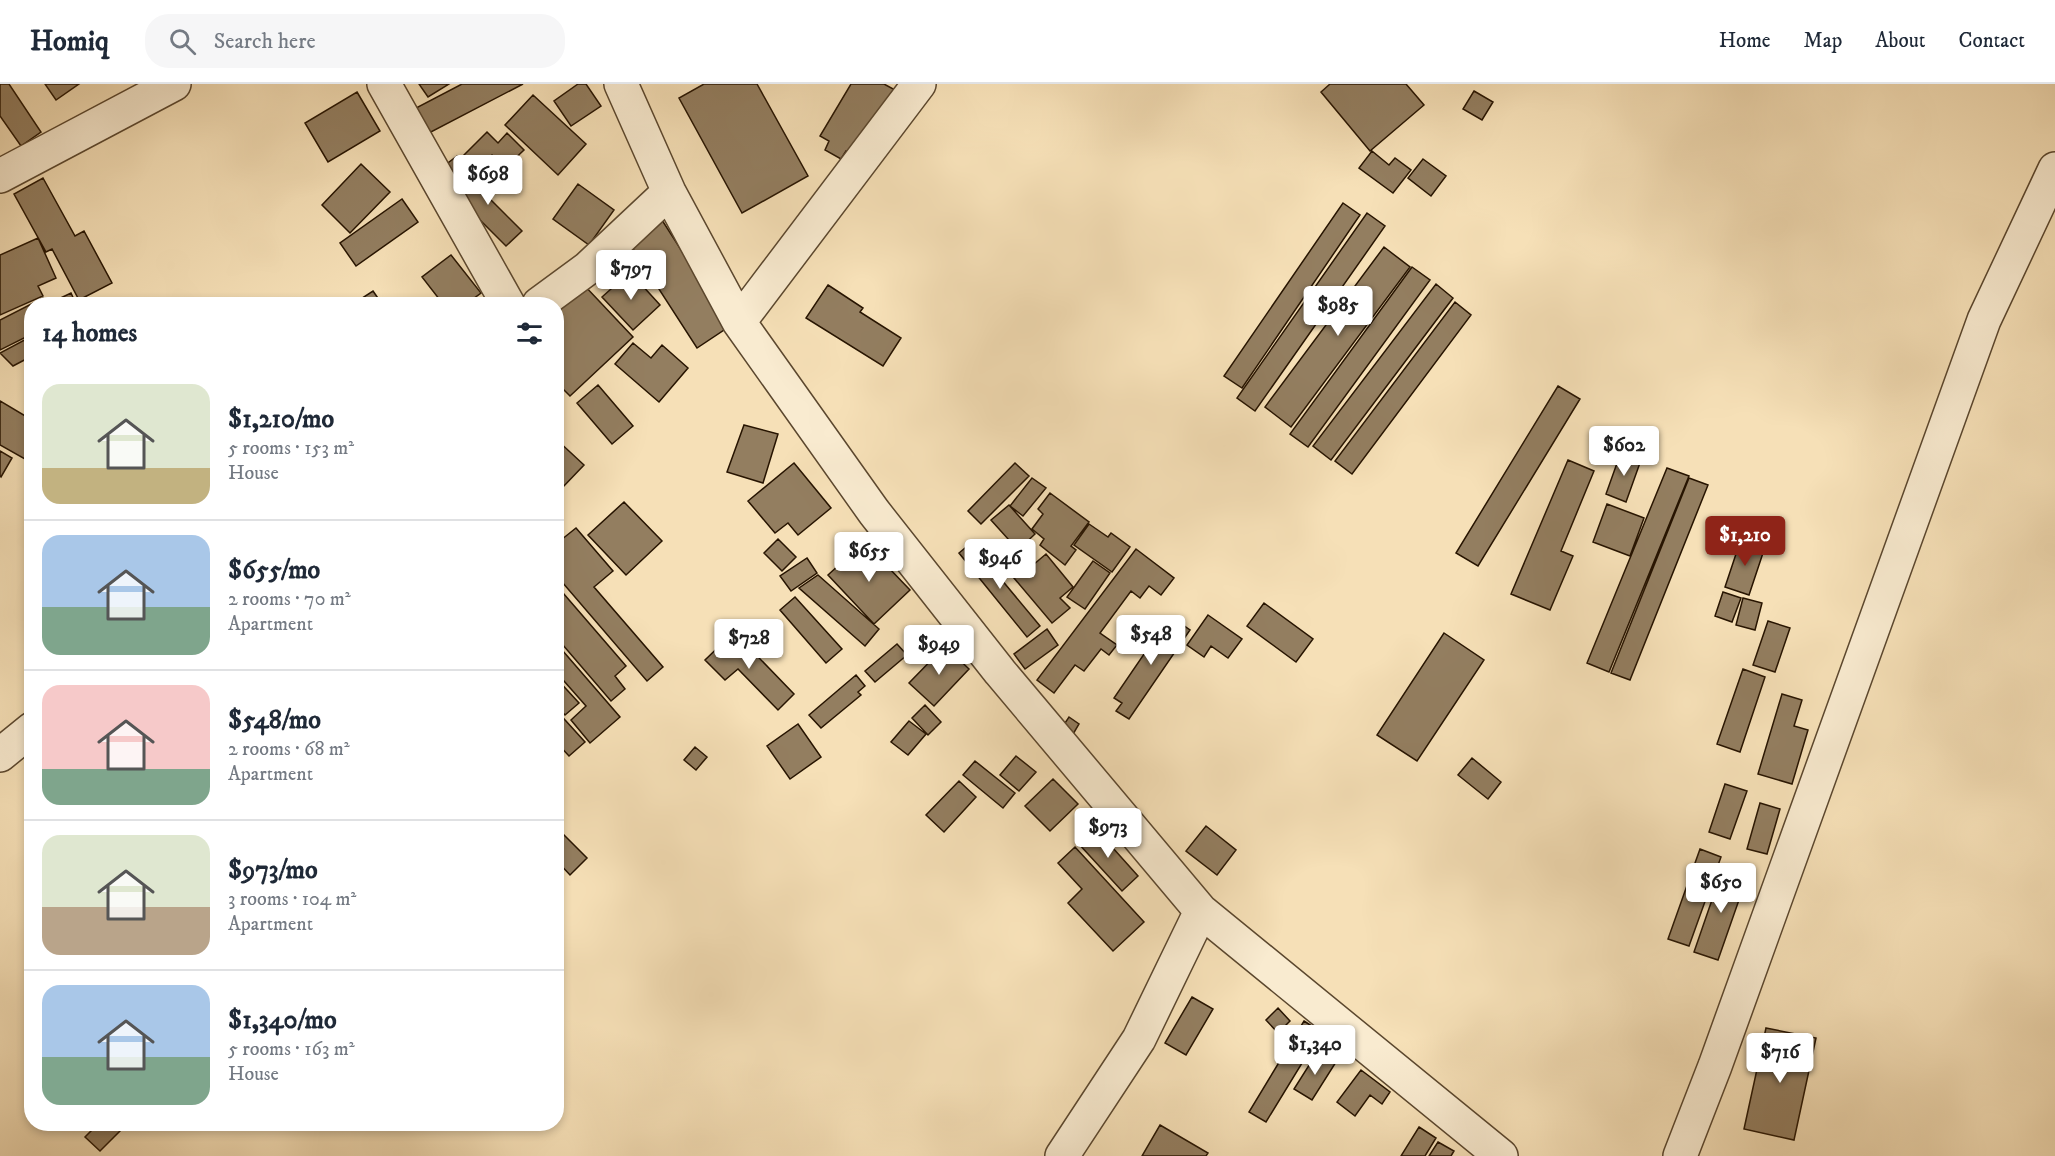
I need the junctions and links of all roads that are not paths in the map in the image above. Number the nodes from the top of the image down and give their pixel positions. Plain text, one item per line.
1 (174, 84) edge
2 (384, 84) edge
3 (621, 84) edge
4 (919, 84) edge
5 (2055, 169) edge
6 (0, 176) edge
7 (669, 192) junction
8 (504, 297) edge
9 (549, 297) edge
10 (740, 322) junction
11 (24, 736) edge
12 (0, 755) edge
13 (1201, 911) junction
14 (1062, 1156) edge
15 (1501, 1156) edge
16 (1680, 1156) edge

1 - 6 street
2 - 8 street
3 - 7 street
4 - 10 street
5 - 16 street
7 - 9 street
7 - 10 street
10 - 13 street
11 - 12 street
13 - 14 street
13 - 15 street

